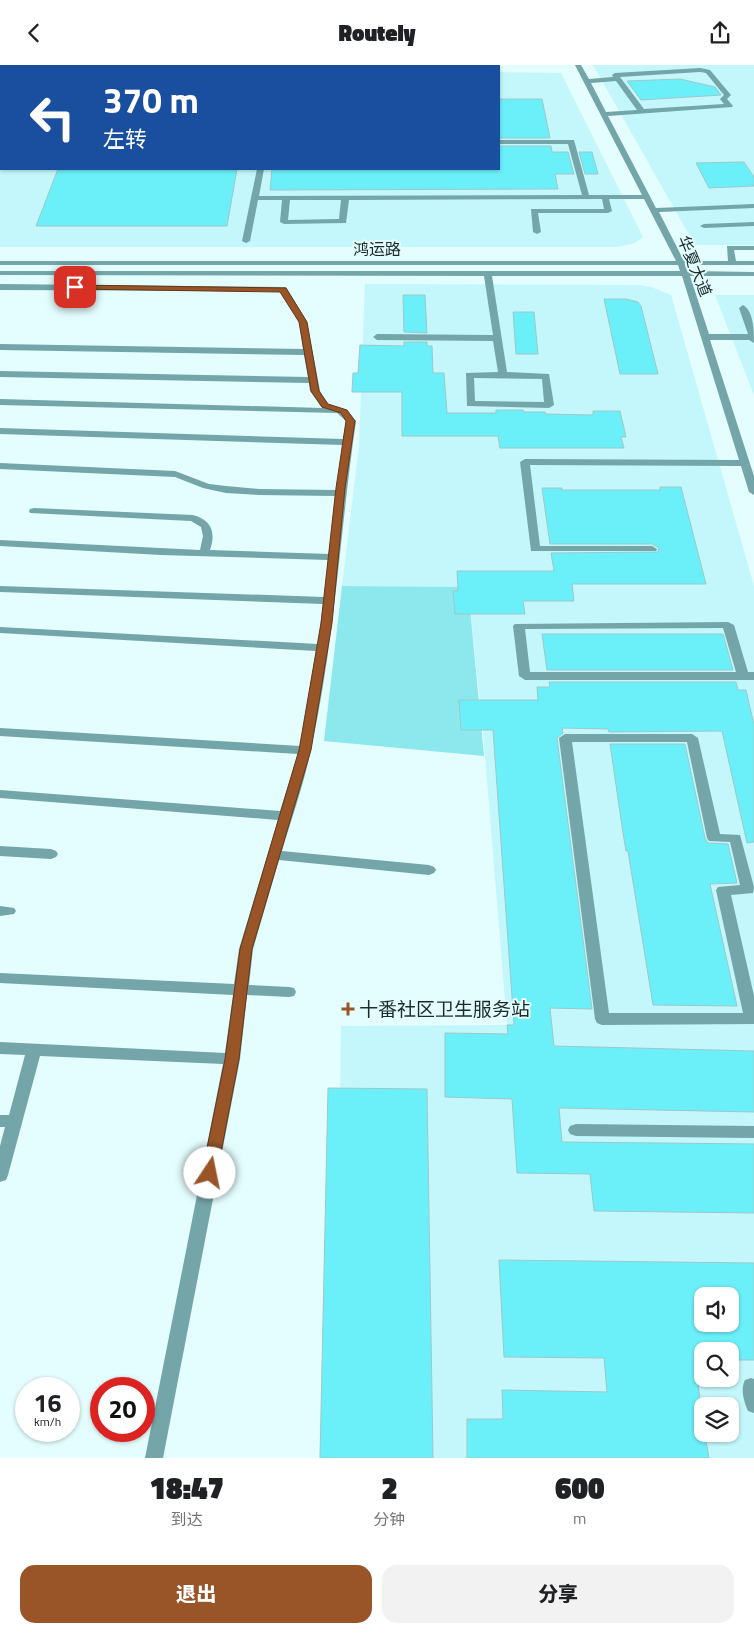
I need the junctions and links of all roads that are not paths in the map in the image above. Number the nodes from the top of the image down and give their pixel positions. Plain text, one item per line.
1 (578, 65) edge
2 (617, 79) junction
3 (586, 81) junction
4 (642, 112) junction
5 (603, 114) junction
6 (500, 142) edge
7 (260, 170) edge
8 (254, 197) junction
9 (286, 197) junction
10 (345, 197) junction
11 (586, 197) junction
12 (605, 197) junction
13 (646, 197) junction
14 (754, 206) edge
15 (653, 210) junction
16 (754, 224) edge
17 (704, 226) dead end
18 (536, 232) dead end
19 (246, 241) dead end
20 (754, 248) edge
21 (0, 263) edge
22 (754, 263) edge
23 (682, 264) junction
24 (732, 264) junction
25 (0, 273) edge
26 (488, 274) junction
27 (754, 274) edge
28 (685, 275) junction
29 (0, 287) edge
30 (743, 308) dead end
31 (377, 337) dead end
32 (705, 337) junction
33 (498, 338) junction
34 (754, 338) edge
35 (0, 347) edge
36 (309, 352) junction
37 (0, 374) edge
38 (503, 375) junction
39 (313, 381) junction
40 (0, 402) edge
41 (344, 411) junction
42 (0, 431) edge
43 (348, 442) junction
44 (745, 463) junction
45 (0, 466) edge
46 (754, 491) edge
47 (340, 493) junction
48 (34, 511) dead end
49 (0, 543) edge
50 (652, 549) dead end
51 (204, 553) junction
52 (333, 557) junction
53 (0, 589) edge
54 (329, 601) junction
55 (0, 630) edge
56 (322, 647) junction
57 (748, 676) edge
58 (0, 731) edge
59 (305, 750) junction
60 (0, 794) edge
61 (286, 815) junction
62 (0, 851) edge
63 (51, 854) dead end
64 (274, 855) junction
65 (748, 867) edge
66 (429, 870) dead end
67 (0, 978) edge
68 (241, 990) junction
69 (289, 992) dead end
70 (0, 1048) edge
71 (34, 1049) junction
72 (232, 1059) junction
73 (7, 1121) edge
74 (576, 1130) dead end
75 (754, 1132) edge
76 (0, 1175) edge
77 (750, 1386) dead end
78 (754, 1405) edge
79 (154, 1458) edge

1 - 3 street, 华夏大道
2 - 3 street
2 - 4 street
2 - 4 street
3 - 5 street, 华夏大道
4 - 5 street
5 - 13 street, 华夏大道
6 - 11 street
7 - 8 street
8 - 9 street
8 - 19 street
9 - 10 street
9 - 10 street
10 - 11 street
11 - 12 street
12 - 13 street
12 - 18 street
13 - 15 street, 华夏大道
14 - 15 street
15 - 23 street, 华夏大道
16 - 17 street
20 - 24 street
21 - 23 street, 鸿运路
22 - 24 street, 鸿运路
23 - 24 street, 鸿运路
23 - 28 street, 华夏大道
25 - 26 street, 鸿运路
26 - 28 street, 鸿运路
26 - 33 street
27 - 28 street, 鸿运路
28 - 32 street, 华夏大道
29 - 36 street
30 - 34 street
31 - 33 street
32 - 34 street
32 - 44 street, 华夏大道
33 - 38 street
35 - 36 street
36 - 39 street
37 - 39 street
38 - 38 street
39 - 41 street
40 - 41 street
41 - 43 street
42 - 43 street
43 - 47 street
44 - 46 street, 华夏大道
44 - 50 street
45 - 47 street
47 - 52 street
48 - 51 street
49 - 51 street
51 - 52 street
52 - 54 street
53 - 54 street
54 - 56 street
55 - 56 street
56 - 59 street
57 - 57 street
58 - 59 street
59 - 61 street
60 - 61 street
61 - 64 street
62 - 63 street
64 - 66 street
64 - 68 street
65 - 65 street
67 - 68 street
68 - 69 street
68 - 72 street
70 - 71 street
71 - 72 street
71 - 73 street
72 - 79 street
73 - 76 street
74 - 75 street
77 - 78 street

